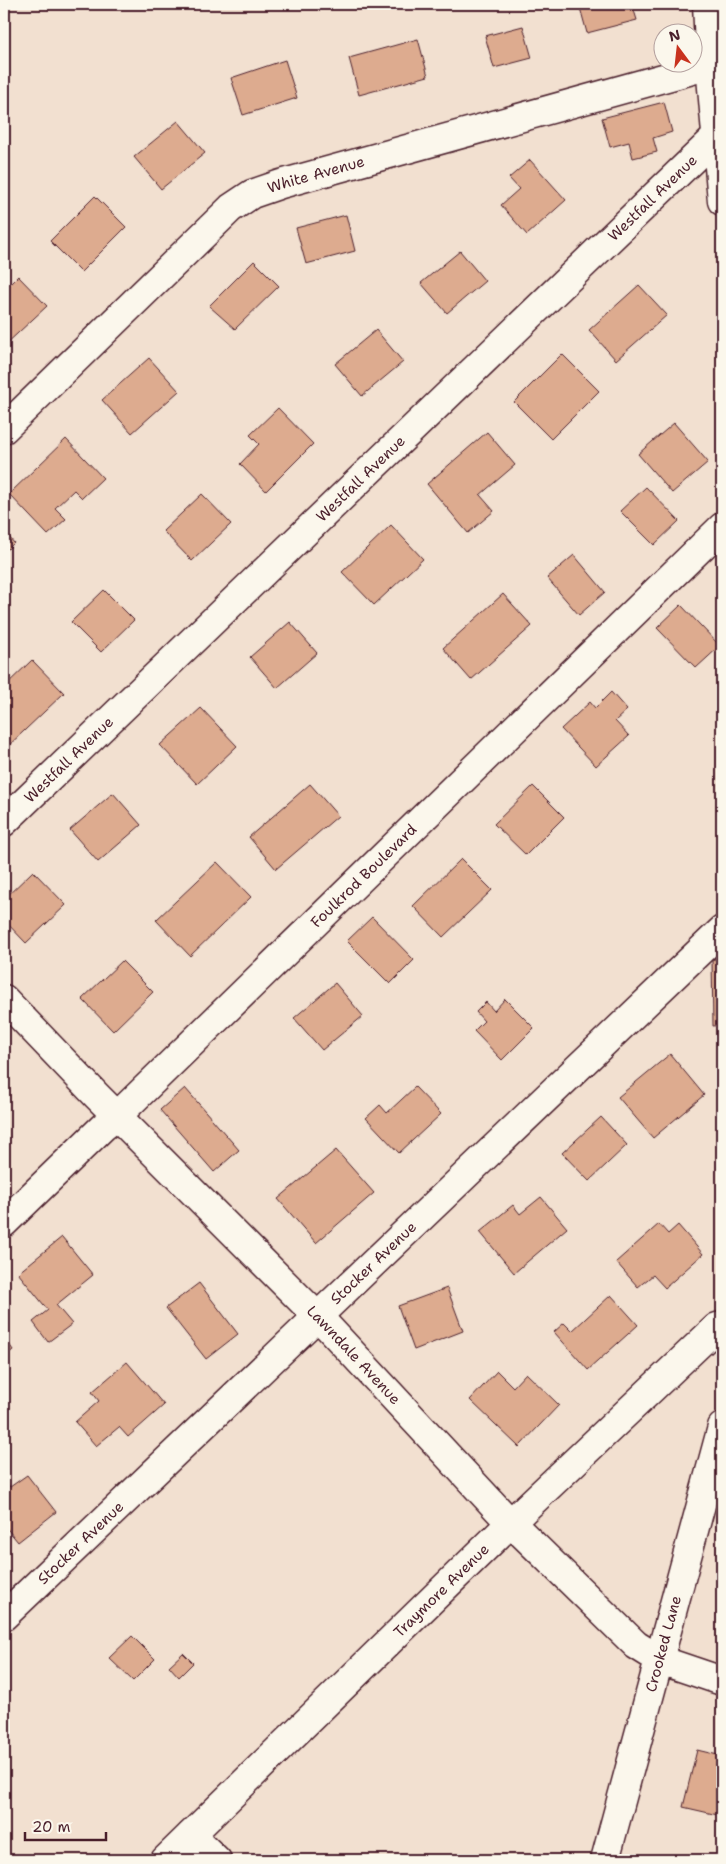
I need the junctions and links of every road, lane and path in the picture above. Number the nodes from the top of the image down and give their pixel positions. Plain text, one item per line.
1 (707, 4) edge
2 (710, 65) junction
3 (717, 136) junction
4 (722, 201) edge
5 (4, 429) edge
6 (722, 527) edge
7 (4, 822) edge
8 (722, 930) edge
9 (4, 998) edge
10 (117, 1116) junction
11 (4, 1223) edge
12 (317, 1316) junction
13 (722, 1326) edge
14 (722, 1427) edge
15 (512, 1523) junction
16 (4, 1616) edge
17 (660, 1660) junction
18 (722, 1681) edge
19 (191, 1835) junction
20 (165, 1860) edge
21 (217, 1860) edge
22 (605, 1860) edge

1 - 2 street
2 - 3 street
2 - 5 street, White Avenue
3 - 4 street
3 - 7 street, Westfall Avenue
6 - 10 street, Foulkrod Boulevard
8 - 12 street, Stocker Avenue
9 - 10 street, Lawndale Avenue
10 - 11 street, Foulkrod Boulevard
10 - 12 street, Lawndale Avenue
12 - 15 street, Lawndale Avenue
12 - 16 street, Stocker Avenue
13 - 15 street, Traymore Avenue
14 - 17 street, Crooked Lane
15 - 17 street, Lawndale Avenue
15 - 19 street, Traymore Avenue
17 - 18 street, Lawndale Avenue
17 - 22 street, Crooked Lane
19 - 20 street, Traymore Avenue
19 - 21 street

